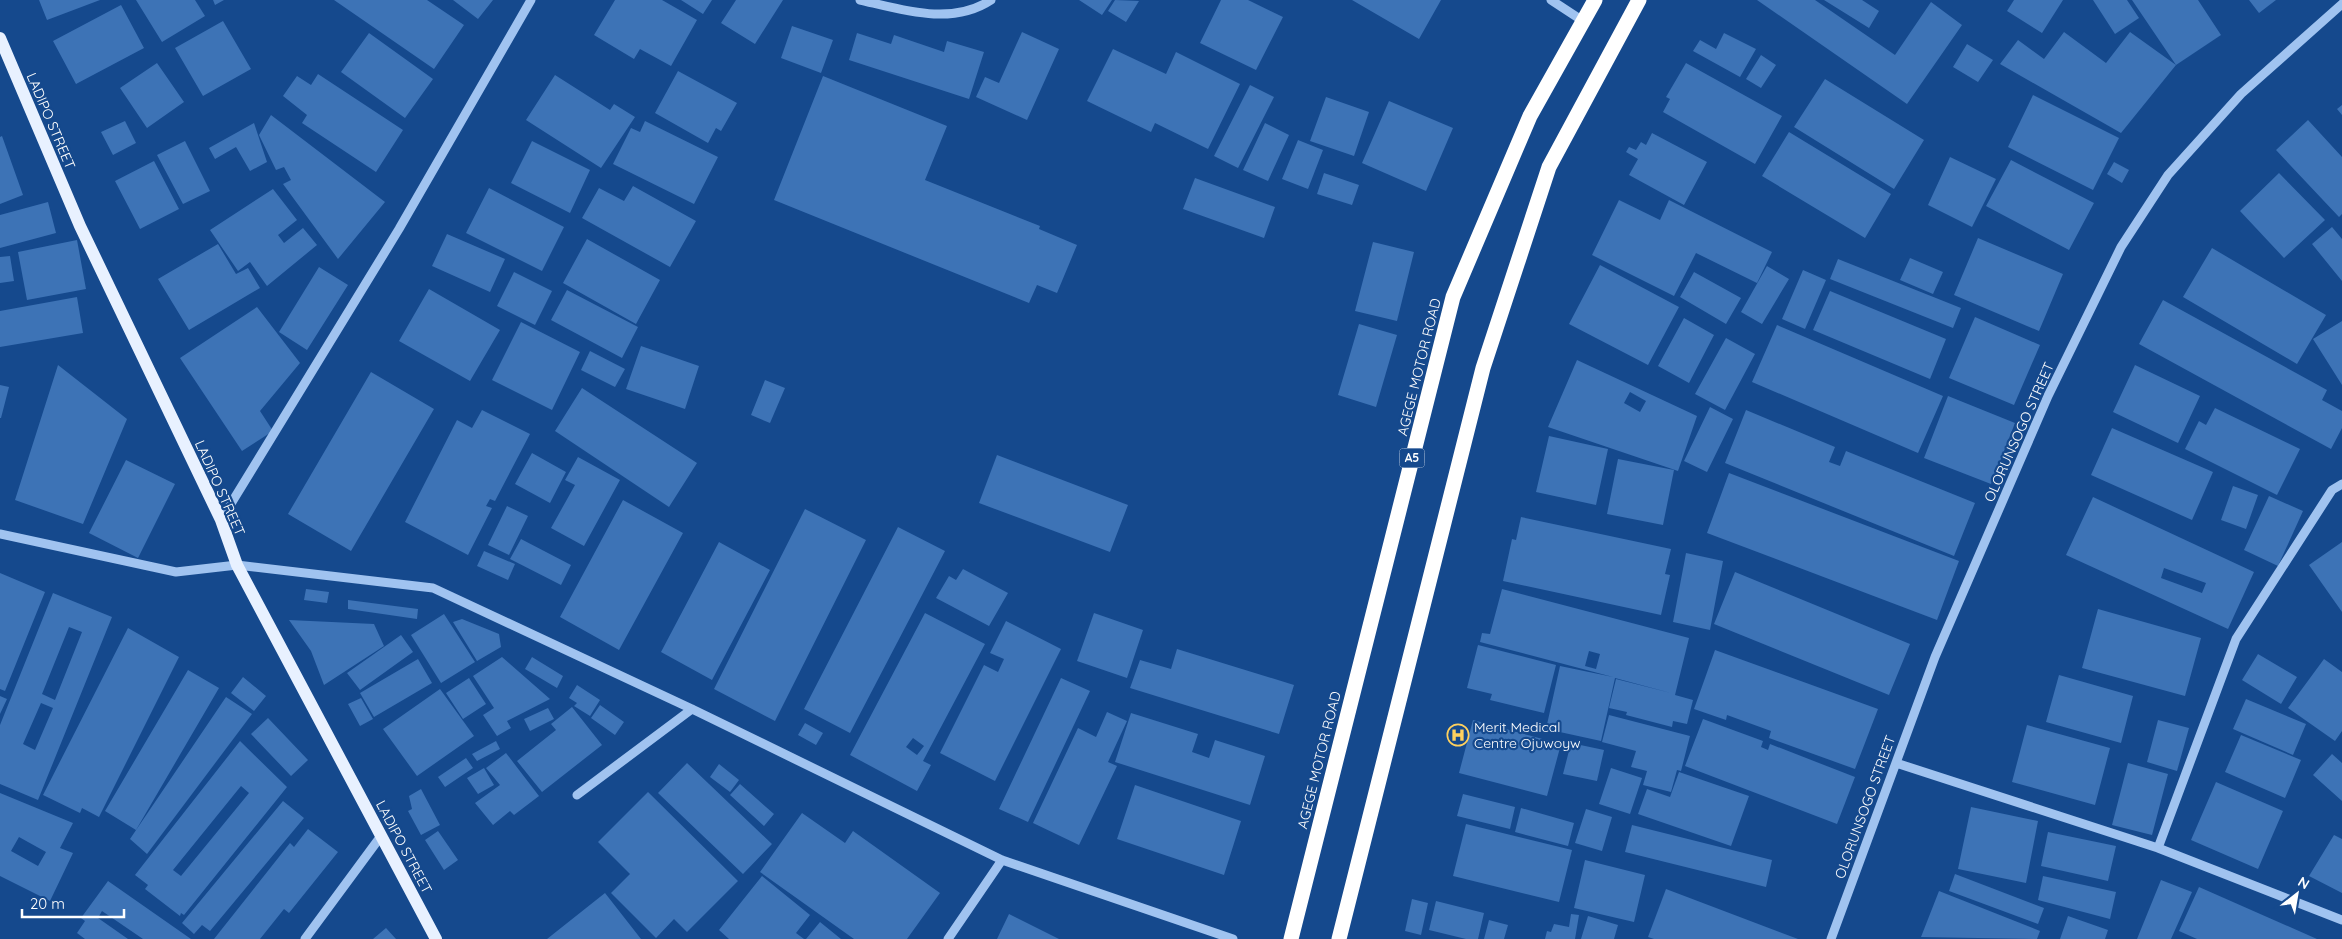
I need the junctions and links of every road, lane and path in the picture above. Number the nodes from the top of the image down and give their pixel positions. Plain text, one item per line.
1 (531, 0) edge
2 (860, 0) edge
3 (991, 0) edge
4 (1551, 0) edge
5 (1595, 0) edge
6 (1639, 0) edge
7 (2342, 4) edge
8 (1583, 21) junction
9 (0, 38) edge
10 (2342, 484) edge
11 (221, 520) junction
12 (0, 534) edge
13 (237, 564) junction
14 (692, 710) junction
15 (1896, 762) junction
16 (577, 795) dead end
17 (381, 836) junction
18 (2158, 848) junction
19 (1002, 860) junction
20 (2342, 920) edge
21 (305, 939) edge
22 (436, 939) edge
23 (948, 939) edge
24 (1233, 939) edge
25 (1291, 939) edge
26 (1339, 939) edge
27 (1831, 939) edge

1 - 11 street
2 - 3 street
4 - 8 street
5 - 8 highway, AGEGE MOTOR ROAD / A5
6 - 26 highway
7 - 15 street, OLORUNSOGO STREET
8 - 25 highway, AGEGE MOTOR ROAD / A5
9 - 11 main road, LADIPO STREET
10 - 18 street
11 - 13 main road, LADIPO STREET
12 - 13 street
13 - 14 street
13 - 17 main road, LADIPO STREET
14 - 16 street
14 - 19 street
15 - 18 street
15 - 27 street, OLORUNSOGO STREET
17 - 21 street
17 - 22 main road, LADIPO STREET
18 - 20 street
19 - 23 street
19 - 24 street

